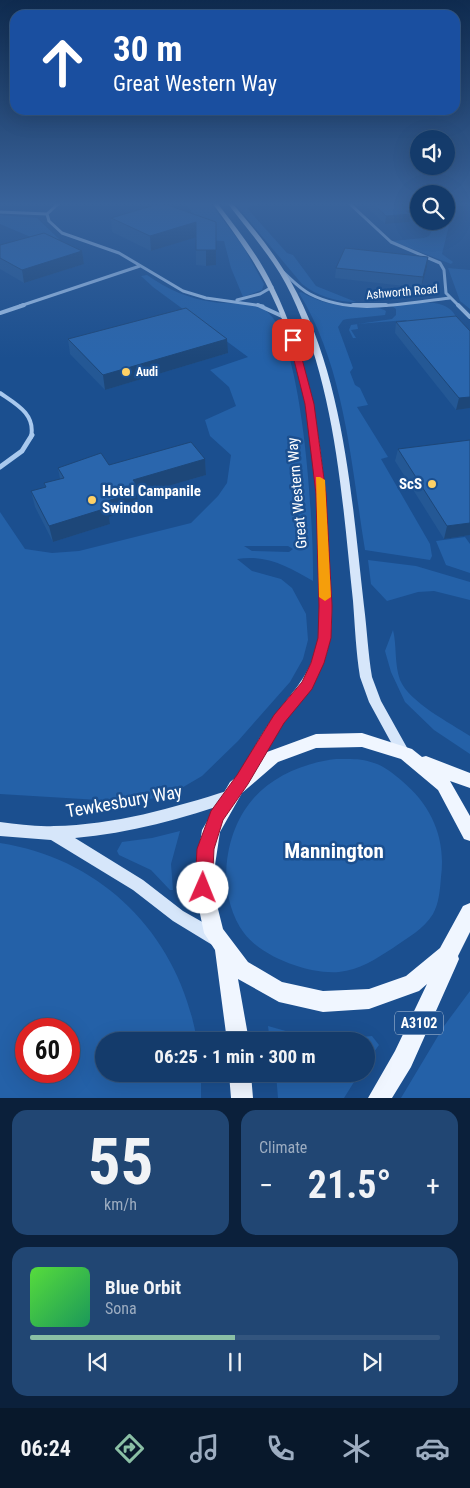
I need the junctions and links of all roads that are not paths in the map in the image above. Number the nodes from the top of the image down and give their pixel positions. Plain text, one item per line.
1 (121, 255) edge
2 (254, 255) edge
3 (270, 255) edge
4 (418, 255) edge
5 (140, 266) junction
6 (279, 269) junction
7 (272, 287) junction
8 (450, 298) junction
9 (229, 301) junction
10 (0, 313) edge
11 (470, 317) edge
12 (286, 319) junction
13 (0, 393) edge
14 (0, 467) edge
15 (408, 755) junction
16 (243, 780) junction
17 (470, 781) edge
18 (230, 796) junction
19 (0, 829) edge
20 (53, 833) junction
21 (470, 833) edge
22 (468, 921) edge
23 (221, 945) junction
24 (455, 946) junction
25 (236, 1032) edge
26 (241, 1082) edge
27 (242, 1098) edge
28 (379, 1098) edge

1 - 5 street
2 - 7 main road, Great Western Way
3 - 6 main road
4 - 8 street, Ashworth Road
5 - 9 street
5 - 10 street
6 - 8 street, Ashworth Road
6 - 15 main road
7 - 9 street
7 - 12 main road, Great Western Way
8 - 11 street
9 - 12 street
12 - 16 main road, Great Western Way
13 - 14 street
15 - 16 main road
15 - 17 main road
15 - 21 main road
16 - 18 main road
18 - 20 main road, Tewkesbury Way
18 - 23 main road
19 - 20 main road, Tewkesbury Way
20 - 23 main road, Tewkesbury Way
22 - 24 main road
23 - 24 main road
23 - 25 main road
24 - 28 main road, A3102
26 - 27 main road

